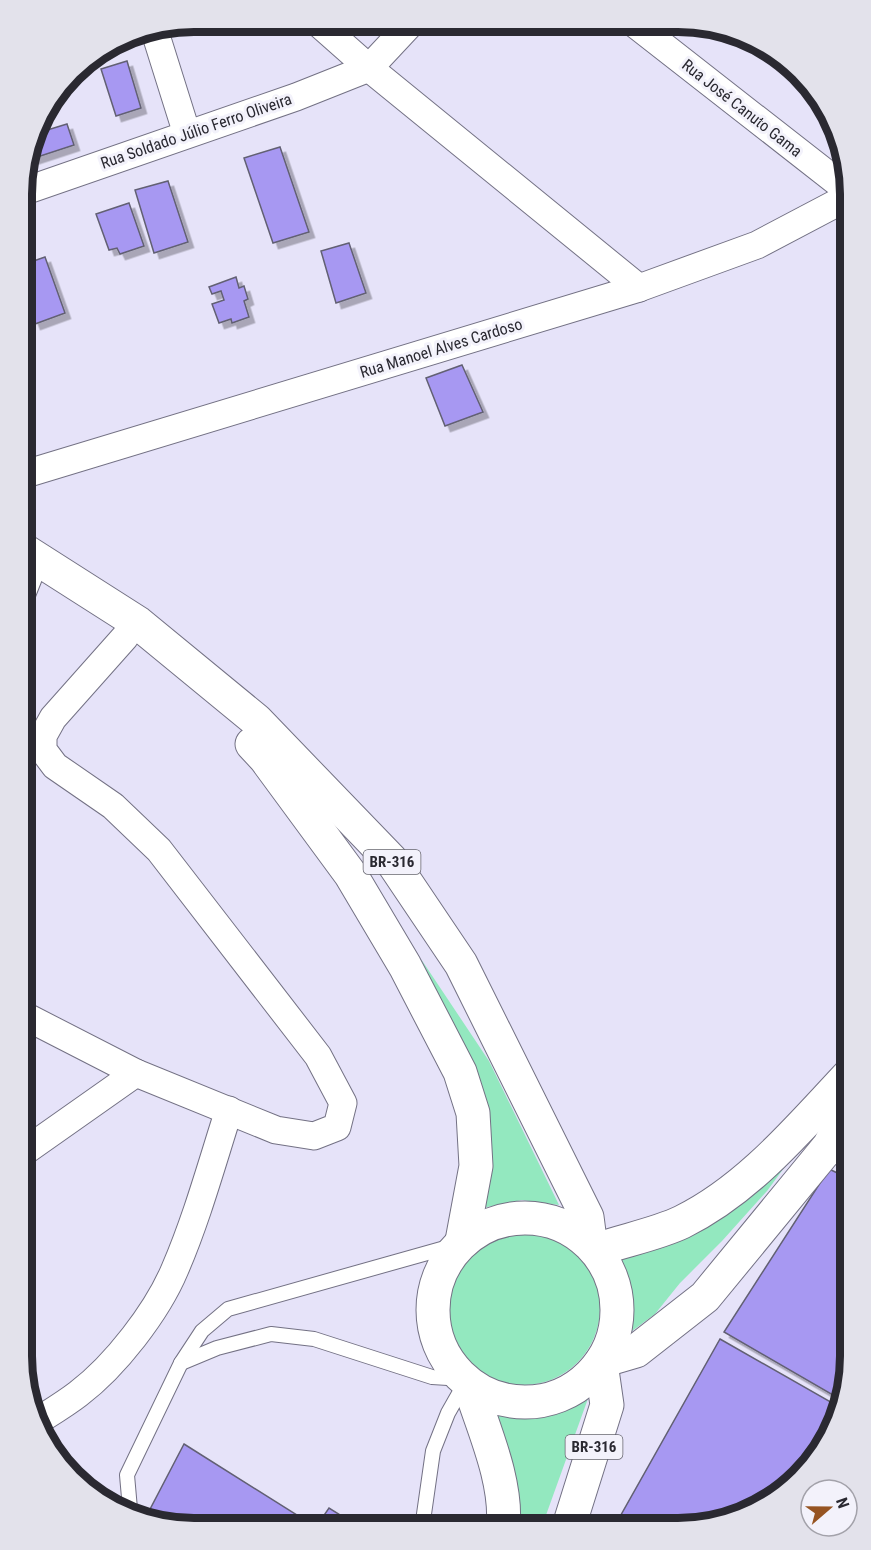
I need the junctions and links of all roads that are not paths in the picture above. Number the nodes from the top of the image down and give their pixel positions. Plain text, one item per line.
1 (328, 32) edge
2 (403, 32) edge
3 (645, 32) edge
4 (156, 36) edge
5 (369, 68) junction
6 (187, 134) junction
7 (839, 186) edge
8 (32, 188) edge
9 (840, 199) edge
10 (639, 288) junction
11 (32, 472) edge
12 (32, 555) edge
13 (72, 580) junction
14 (126, 637) junction
15 (32, 1020) edge
16 (136, 1073) junction
17 (839, 1085) edge
18 (229, 1110) junction
19 (32, 1146) edge
20 (839, 1152) edge
21 (594, 1244) junction
22 (458, 1245) junction
23 (601, 1362) junction
24 (181, 1363) junction
25 (466, 1381) junction
26 (43, 1417) edge
27 (130, 1505) edge
28 (423, 1518) edge
29 (505, 1518) edge
30 (571, 1518) edge

1 - 5 street
2 - 5 street
3 - 7 street, Rua José Canuto Gama
4 - 6 street
5 - 6 street, Rua Soldado Júlio Ferro Oliveira
5 - 10 street
6 - 8 street, Rua Soldado Júlio Ferro Oliveira
9 - 10 street, Rua Manoel Alves Cardoso
10 - 11 street, Rua Manoel Alves Cardoso
12 - 13 main road, BR-316
13 - 14 main road, BR-316
13 - 21 main road, BR-316
14 - 18 street
14 - 22 main road, BR-316
15 - 16 street
16 - 18 street
16 - 19 street
17 - 21 main road
18 - 26 street
20 - 23 main road
21 - 22 main road, BR-316
21 - 23 main road, BR-316
22 - 24 lane
22 - 25 main road, BR-316
23 - 25 main road, BR-316
23 - 30 main road, BR-316
24 - 25 lane
24 - 27 lane
25 - 28 lane
25 - 29 main road, BR-316

